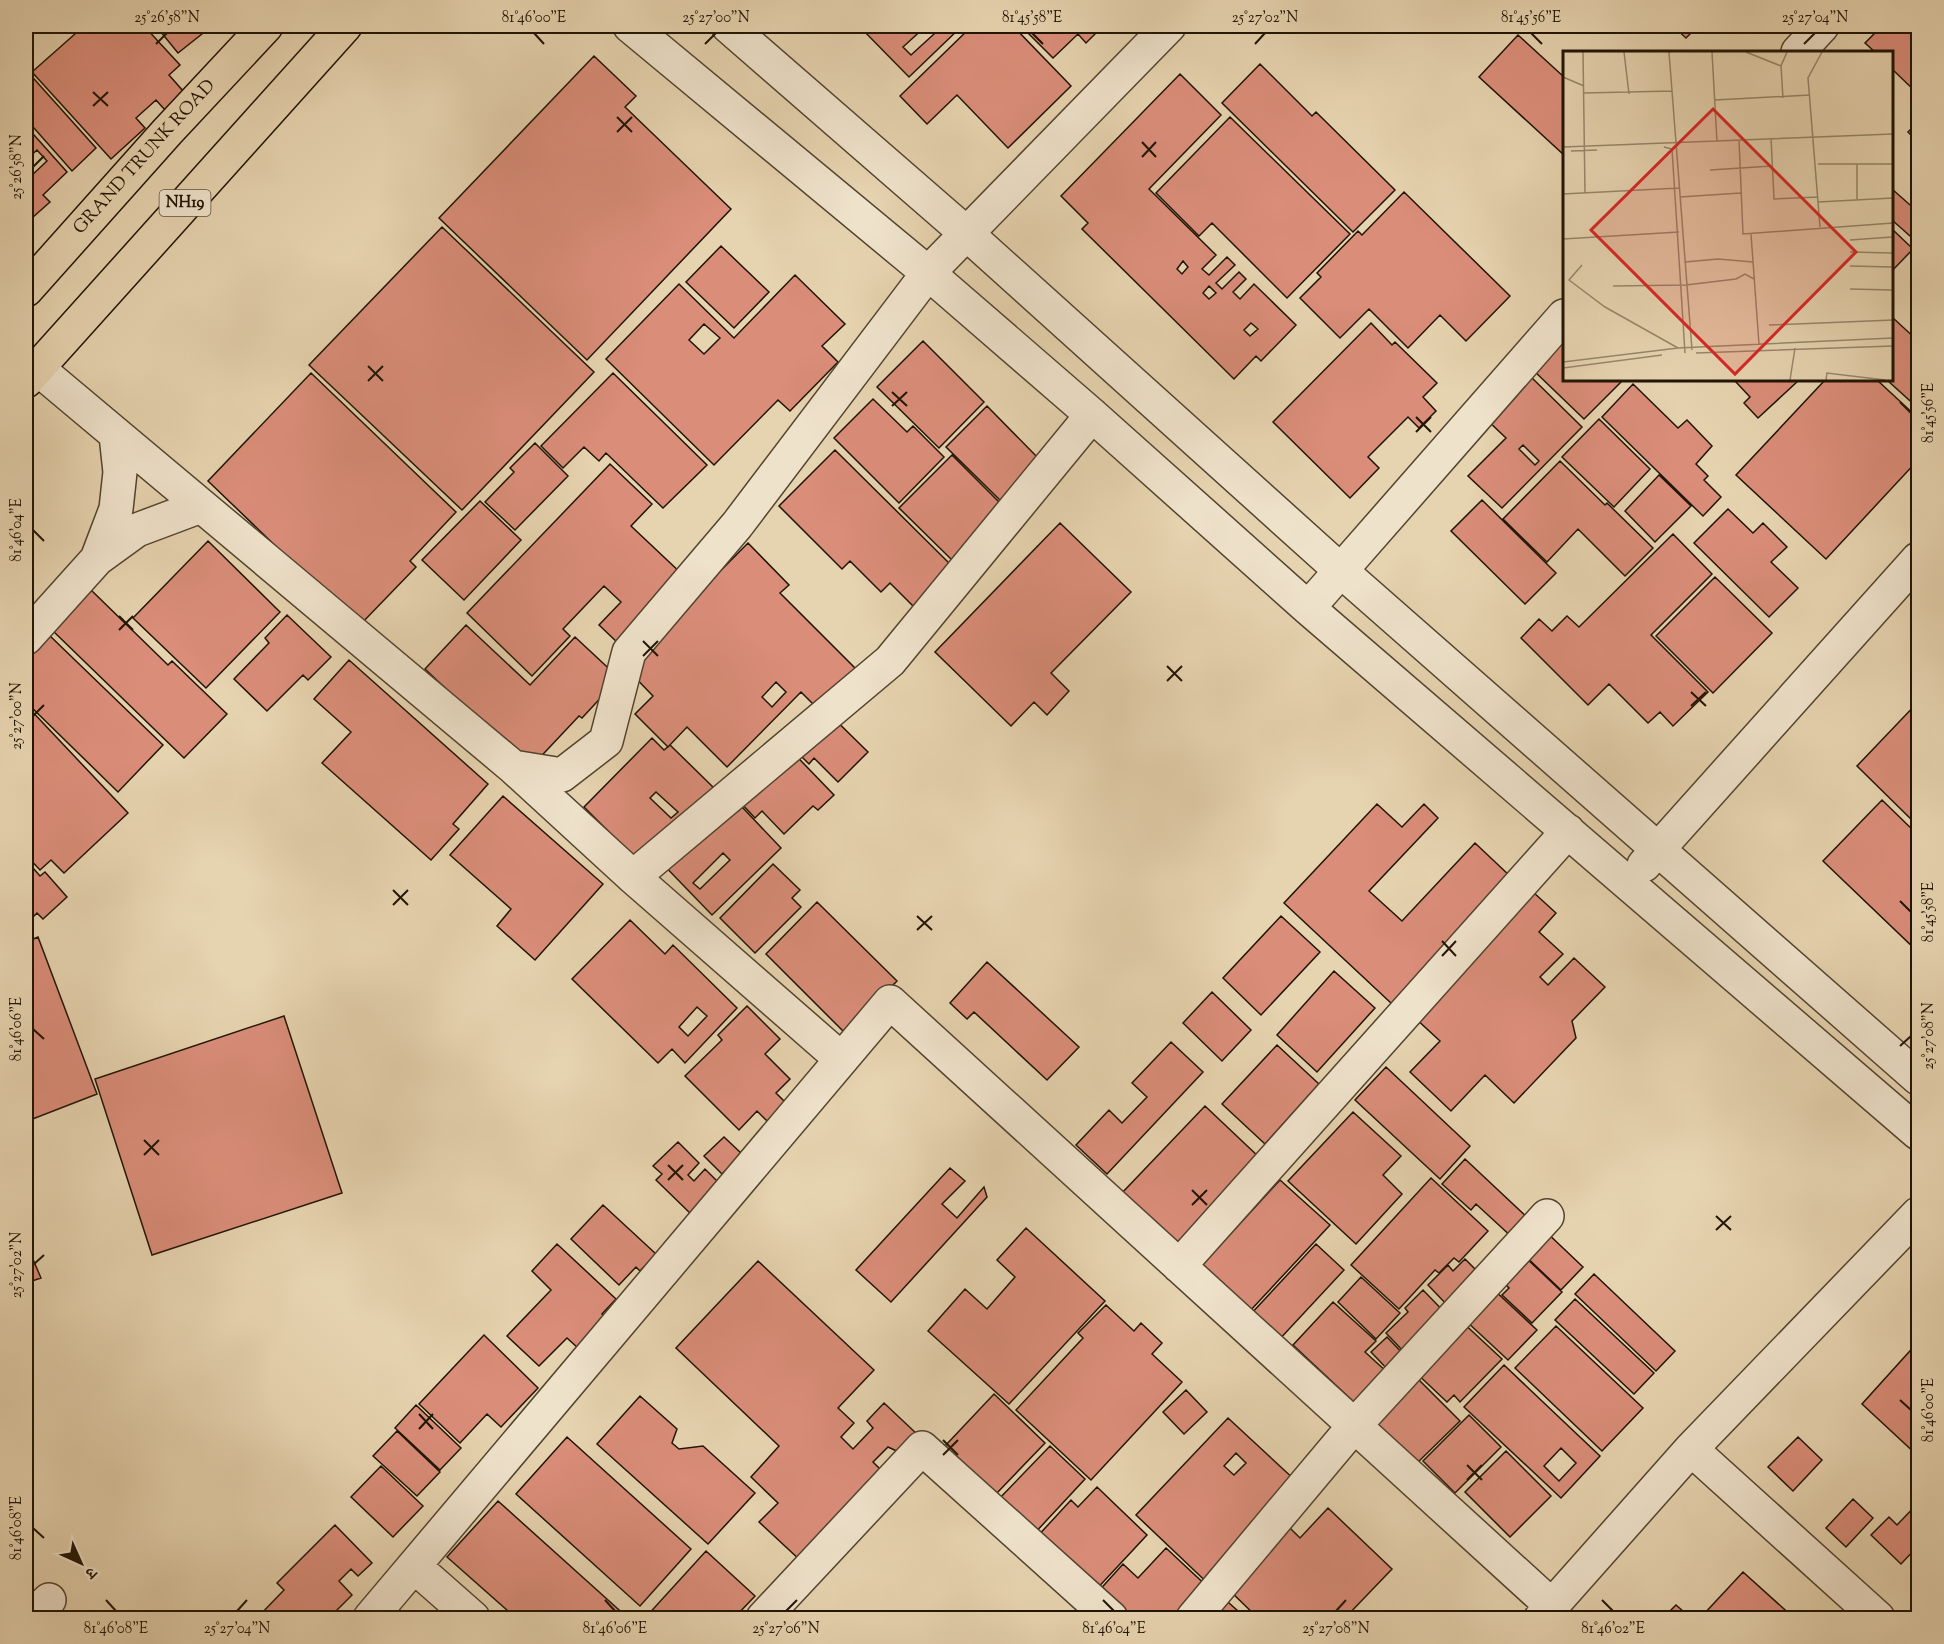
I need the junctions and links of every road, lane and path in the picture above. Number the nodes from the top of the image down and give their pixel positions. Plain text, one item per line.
1 (267, 26) edge
2 (345, 26) edge
3 (630, 26) edge
4 (728, 26) edge
5 (1169, 26) edge
6 (1822, 26) edge
7 (1799, 51) edge
8 (966, 233) junction
9 (928, 273) junction
10 (26, 290) edge
11 (1563, 317) edge
12 (31, 374) edge
13 (1092, 415) junction
14 (116, 435) junction
15 (201, 506) junction
16 (97, 559) junction
17 (1918, 559) edge
18 (1340, 570) junction
19 (1308, 608) junction
20 (26, 638) edge
21 (513, 766) junction
22 (1568, 831) junction
23 (1657, 849) junction
24 (633, 877) junction
25 (1629, 882) junction
26 (840, 1058) junction
27 (1918, 1078) edge
28 (1918, 1133) edge
29 (1918, 1214) edge
30 (1546, 1216) dead end
31 (1179, 1266) junction
32 (1354, 1426) junction
33 (1691, 1449) junction
34 (414, 1566) junction
35 (1546, 1612) edge
36 (370, 1618) edge
37 (473, 1618) edge
38 (763, 1618) edge
39 (1111, 1618) edge
40 (1193, 1618) edge
41 (1878, 1618) edge

1 - 10 highway, GRAND TRUNK ROAD
2 - 12 highway, NH19
3 - 9 street
4 - 8 street
5 - 8 street
6 - 7 street
8 - 9 street
8 - 18 street
9 - 13 street
9 - 21 street
11 - 18 street
12 - 14 street
13 - 19 street
13 - 24 street
14 - 15 street
14 - 16 street
15 - 16 street
15 - 21 street
16 - 20 street
17 - 23 street
18 - 19 street
18 - 23 street
19 - 22 street
21 - 24 street
22 - 25 street
22 - 31 street
23 - 25 street
23 - 27 street
24 - 26 street
25 - 28 street
26 - 31 street
26 - 34 street
29 - 33 street
30 - 32 street
31 - 32 street
32 - 35 street
32 - 40 street
33 - 35 street
33 - 41 street
34 - 36 street
34 - 37 street
38 - 39 street

